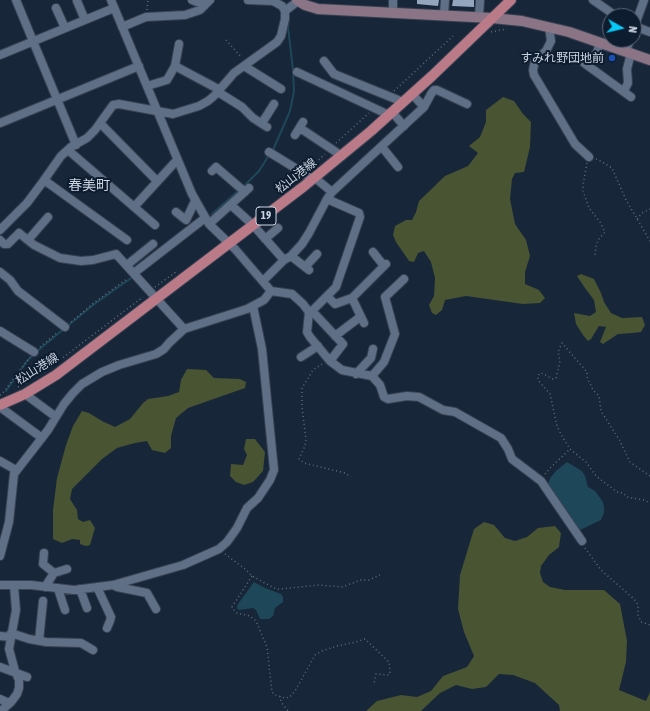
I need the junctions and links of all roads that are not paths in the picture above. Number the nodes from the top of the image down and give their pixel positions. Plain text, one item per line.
1 (16, 0) edge
2 (192, 0) edge
3 (248, 0) edge
4 (393, 0) edge
5 (445, 0) edge
6 (480, 0) edge
7 (511, 0) edge
8 (593, 0) edge
9 (77, 1) dead end
10 (298, 1) edge
11 (208, 3) edge
12 (113, 4) edge
13 (606, 4) edge
14 (56, 8) dead end
15 (285, 11) junction
16 (393, 13) junction
17 (444, 15) junction
18 (479, 17) junction
19 (492, 18) junction
20 (85, 20) junction
21 (122, 27) junction
22 (549, 27) junction
23 (65, 28) junction
24 (33, 41) junction
25 (600, 43) junction
26 (180, 44) dead end
27 (629, 48) edge
28 (629, 52) junction
29 (0, 55) edge
30 (650, 60) edge
31 (324, 61) dead end
32 (245, 65) junction
33 (139, 66) junction
34 (175, 66) junction
35 (297, 72) dead end
36 (147, 86) junction
37 (278, 90) dead end
38 (219, 91) junction
39 (624, 91) junction
40 (412, 94) junction
41 (631, 96) dead end
42 (57, 99) junction
43 (403, 102) junction
44 (274, 104) dead end
45 (467, 104) dead end
46 (424, 107) junction
47 (158, 111) junction
48 (391, 114) junction
49 (0, 123) edge
50 (100, 123) junction
51 (404, 126) junction
52 (300, 128) dead end
53 (76, 145) junction
54 (382, 147) junction
55 (68, 150) junction
56 (270, 152) dead end
57 (342, 156) junction
58 (589, 157) road end
59 (177, 160) junction
60 (307, 165) dead end
61 (398, 167) dead end
62 (212, 171) dead end
63 (302, 173) junction
64 (314, 179) junction
65 (44, 180) junction
66 (158, 181) junction
67 (330, 195) junction
68 (195, 200) junction
69 (231, 205) junction
70 (134, 206) junction
71 (176, 212) dead end
72 (48, 217) dead end
73 (207, 221) junction
74 (155, 225) dead end
75 (253, 225) junction
76 (278, 228) dead end
77 (0, 230) edge
78 (265, 239) junction
79 (0, 240) edge
80 (28, 240) junction
81 (127, 240) dead end
82 (153, 244) dead end
83 (230, 244) junction
84 (373, 252) dead end
85 (317, 254) dead end
86 (287, 258) junction
87 (127, 265) junction
88 (0, 272) edge
89 (134, 273) junction
90 (404, 279) dead end
91 (263, 281) junction
92 (271, 291) junction
93 (328, 296) junction
94 (157, 298) junction
95 (352, 298) junction
96 (253, 306) junction
97 (311, 312) junction
98 (65, 327) dead end
99 (184, 329) junction
100 (0, 331) edge
101 (335, 336) junction
102 (318, 346) junction
103 (373, 348) dead end
104 (34, 352) dead end
105 (301, 357) dead end
106 (330, 361) junction
107 (356, 374) junction
108 (372, 376) junction
109 (21, 390) junction
110 (0, 406) edge
111 (56, 417) junction
112 (42, 438) junction
113 (0, 461) edge
114 (16, 470) junction
115 (582, 541) road end
116 (2, 544) edge
117 (44, 553) dead end
118 (0, 556) edge
119 (67, 569) dead end
120 (54, 573) junction
121 (113, 584) junction
122 (0, 585) edge
123 (14, 586) junction
124 (44, 587) junction
125 (97, 587) junction
126 (58, 589) junction
127 (80, 589) junction
128 (43, 600) dead end
129 (87, 608) dead end
130 (156, 609) dead end
131 (65, 610) dead end
132 (107, 628) dead end
133 (11, 635) junction
134 (0, 636) edge
135 (39, 641) junction
136 (92, 650) dead end
137 (0, 667) edge
138 (15, 673) junction
139 (27, 677) dead end
140 (0, 699) edge
141 (9, 703) junction
142 (1, 711) edge

1 - 24 street
2 - 11 street
3 - 15 street
4 - 16 street
5 - 17 street
6 - 18 street
7 - 19 main road, 松山港線 / 19
8 - 13 street
9 - 20 street
10 - 15 street
10 - 16 main road
11 - 21 street
12 - 20 street
12 - 21 street
14 - 23 street
15 - 32 street
16 - 17 main road
17 - 18 main road
18 - 19 main road
19 - 22 main road
19 - 40 main road, 松山港線 / 19
20 - 23 street
21 - 33 street
22 - 25 main road
22 - 58 street
23 - 24 street
24 - 29 street
24 - 42 street
25 - 28 main road
25 - 39 street
26 - 34 street
27 - 28 street
28 - 30 main road
28 - 39 street
31 - 43 street
32 - 37 street
32 - 38 street
33 - 36 street
33 - 42 street
34 - 36 street
34 - 38 street
35 - 48 street
36 - 47 street
38 - 44 street
38 - 47 street
39 - 41 street
40 - 43 main road, 松山港線 / 19
40 - 46 street
42 - 49 street
42 - 53 street
43 - 48 main road, 松山港線 / 19
45 - 46 street
46 - 51 street
47 - 50 street
47 - 59 street
48 - 51 street
48 - 57 main road, 松山港線 / 19
50 - 53 street
50 - 66 street
51 - 54 street
52 - 57 street
53 - 55 street
54 - 61 street
54 - 67 street
55 - 65 street
55 - 70 street
56 - 63 street
57 - 64 main road, 松山港線 / 19
59 - 66 street
59 - 68 street
60 - 63 street
62 - 69 street
63 - 64 street
64 - 67 street
64 - 75 main road, 松山港線 / 19
65 - 77 street
65 - 81 street
66 - 70 street
67 - 86 street
67 - 93 street
68 - 71 street
68 - 73 street
69 - 73 street
69 - 75 street
70 - 74 street
72 - 80 street
73 - 83 street
73 - 89 street
75 - 78 street
75 - 83 main road, 松山港線 / 19
76 - 78 street
78 - 86 street
79 - 80 street
80 - 87 street
82 - 87 street
83 - 91 street
83 - 94 main road, 松山港線 / 19
84 - 95 street
85 - 86 street
86 - 91 street
87 - 89 street
88 - 98 street
89 - 94 street
90 - 108 street
91 - 92 street
92 - 96 street
92 - 97 street
93 - 95 street
93 - 97 street
94 - 99 street
94 - 109 main road, 松山港線 / 19
95 - 101 street
96 - 99 street
96 - 121 street
97 - 101 street
97 - 102 street
99 - 111 street
100 - 104 street
101 - 106 street
102 - 105 street
102 - 106 street
103 - 107 street
106 - 107 street
107 - 108 street
108 - 115 street
109 - 110 main road, 松山港線 / 19
109 - 111 street
110 - 112 street
111 - 112 street
112 - 114 street
113 - 114 street
114 - 116 street
116 - 118 street
117 - 120 street
119 - 120 street
120 - 124 street
121 - 125 street
121 - 130 street
122 - 123 street
123 - 124 street
123 - 133 street
124 - 126 street
125 - 127 street
125 - 132 street
126 - 127 street
126 - 131 street
127 - 129 street
128 - 135 street
133 - 134 street
133 - 135 street
133 - 138 street
135 - 136 street
137 - 138 street
138 - 139 street
138 - 141 street
140 - 141 street
141 - 142 street

